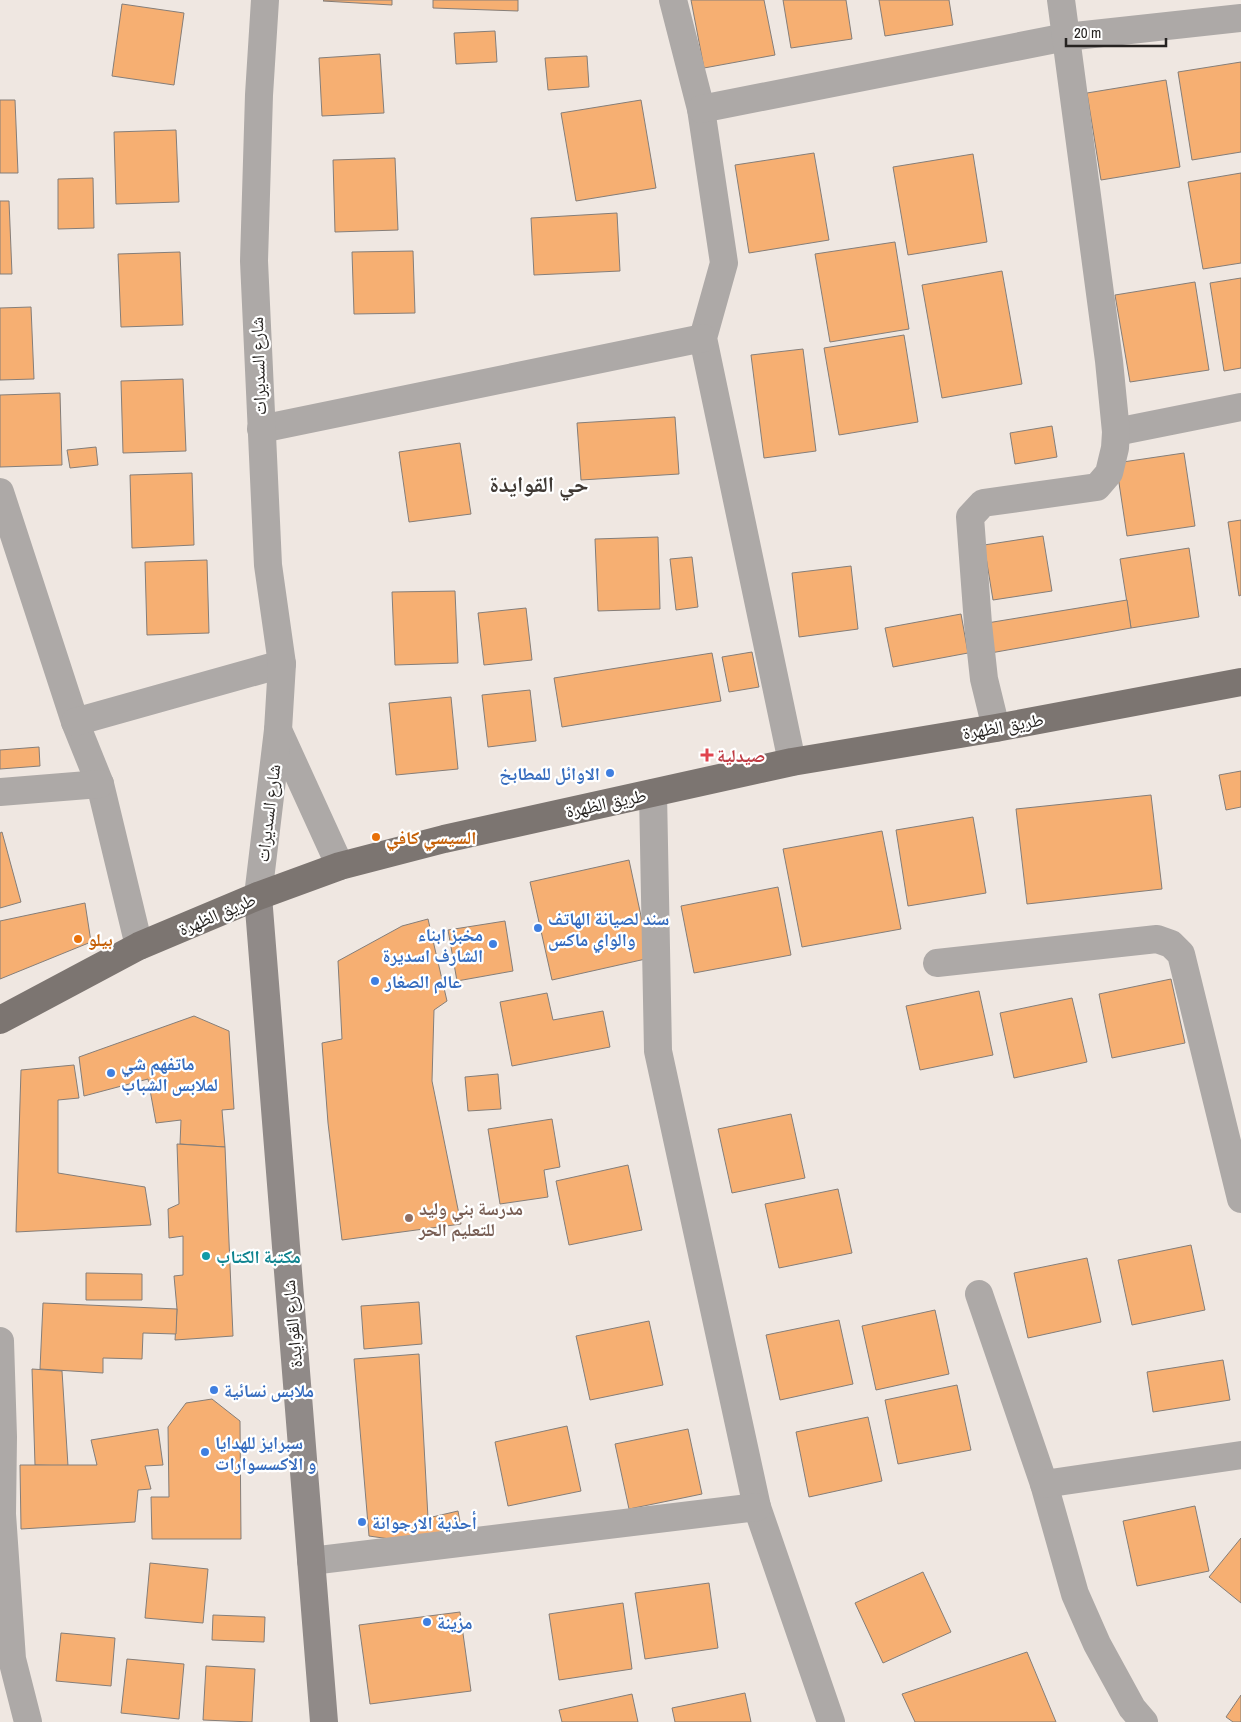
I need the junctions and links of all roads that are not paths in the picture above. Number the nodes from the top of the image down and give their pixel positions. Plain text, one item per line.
1 (265, 0) edge
2 (673, 0) edge
3 (1062, 0) edge
4 (1241, 18) edge
5 (1066, 37) junction
6 (701, 109) junction
7 (703, 338) junction
8 (1241, 407) edge
9 (261, 429) junction
10 (1116, 432) junction
11 (0, 492) edge
12 (282, 664) junction
13 (1241, 682) edge
14 (75, 722) junction
15 (996, 728) junction
16 (278, 730) junction
17 (792, 762) junction
18 (100, 784) junction
19 (0, 792) edge
20 (653, 793) junction
21 (340, 866) junction
22 (258, 896) junction
23 (139, 946) junction
24 (937, 963) dead end
25 (0, 1020) edge
26 (1241, 1199) edge
27 (979, 1294) dead end
28 (0, 1341) edge
29 (1, 1437) edge
30 (1241, 1455) edge
31 (1044, 1484) junction
32 (757, 1507) junction
33 (311, 1561) junction
34 (28, 1722) edge
35 (324, 1722) edge
36 (831, 1722) edge
37 (1144, 1722) edge

1 - 9 street, شارع السديرات
2 - 6 street
3 - 5 street
4 - 5 street
5 - 6 street
5 - 10 street
6 - 7 street
7 - 9 street
7 - 17 street
8 - 10 street
9 - 12 street, شارع السديرات
10 - 15 street
11 - 14 street
12 - 14 street
12 - 16 street, شارع السديرات
13 - 15 main road, طريق الظهرة
14 - 18 street
15 - 17 main road, طريق الظهرة
16 - 21 street, شارع السديرات
16 - 22 street, شارع السديرات
17 - 20 main road, طريق الظهرة
18 - 19 street
18 - 23 street
20 - 21 main road, طريق الظهرة
20 - 32 street
21 - 22 main road, طريق الظهرة
22 - 23 main road, طريق الظهرة
22 - 33 main road, شارع القوايدة
23 - 25 main road, طريق الظهرة
24 - 26 street
27 - 31 street
28 - 29 street
29 - 34 street
30 - 31 street
31 - 37 street
32 - 33 street
32 - 36 street
33 - 35 main road, شارع القوايدة

